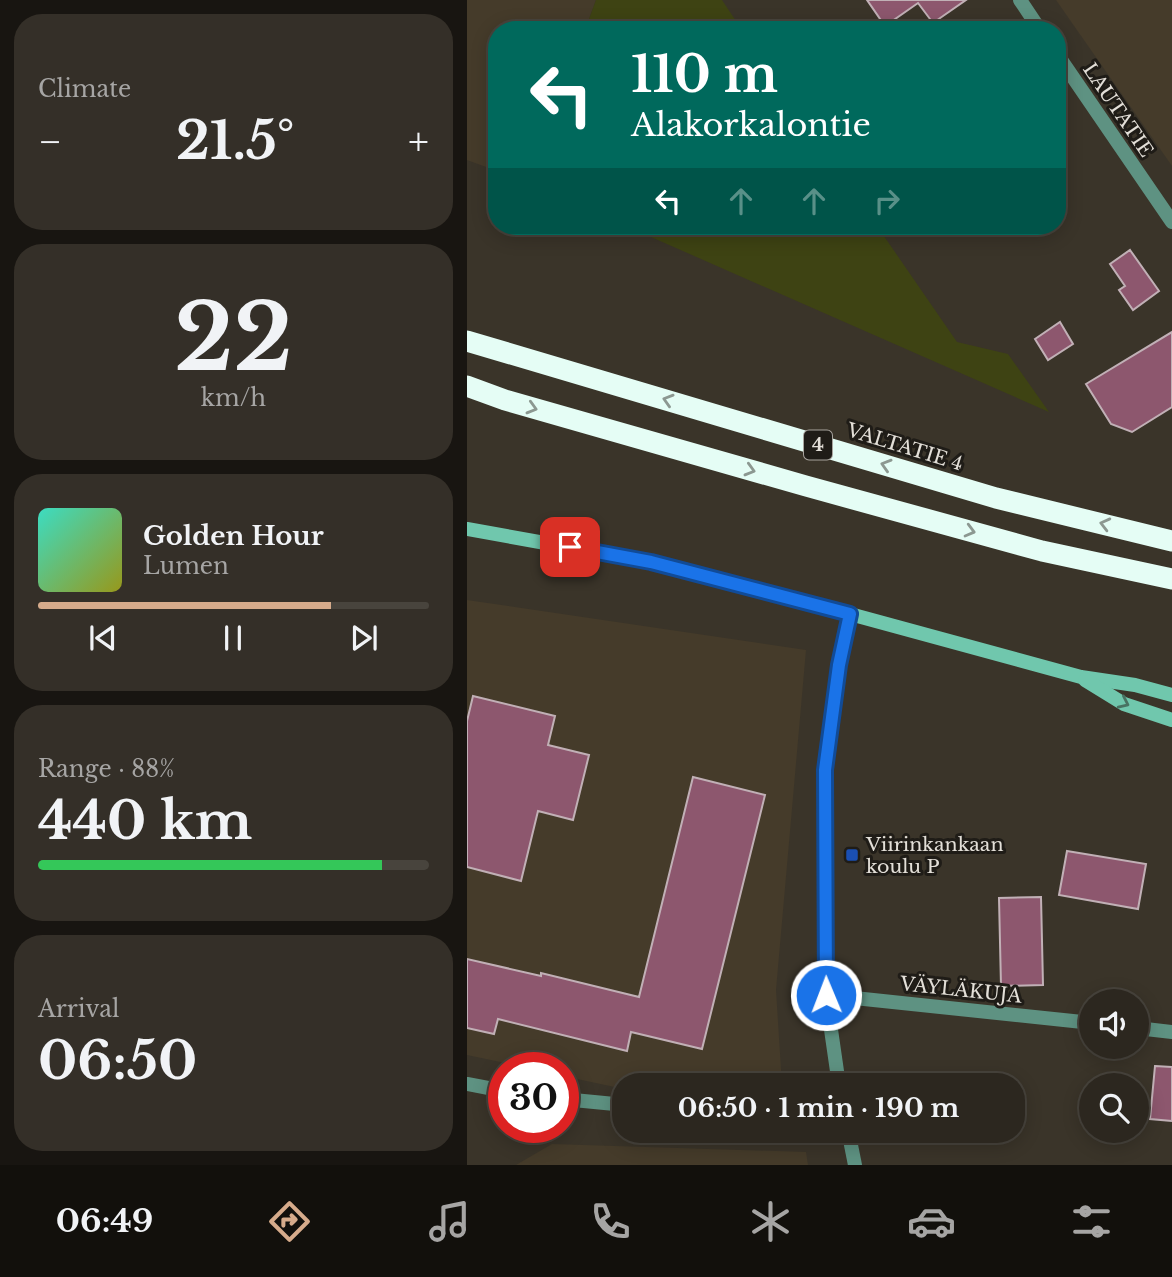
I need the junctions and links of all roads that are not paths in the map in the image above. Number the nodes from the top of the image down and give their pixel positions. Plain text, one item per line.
1 (1020, 0) edge
2 (1034, 21) edge
3 (1066, 67) edge
4 (1172, 222) edge
5 (467, 341) edge
6 (467, 386) edge
7 (467, 529) edge
8 (1172, 541) edge
9 (1042, 551) junction
10 (1172, 579) edge
11 (1172, 593) edge
12 (850, 614) junction
13 (1081, 677) junction
14 (1172, 695) edge
15 (1172, 720) edge
16 (826, 995) junction
17 (1079, 1022) edge
18 (1149, 1029) edge
19 (1172, 1032) edge
20 (837, 1073) edge
21 (467, 1084) edge
22 (488, 1088) edge
23 (579, 1101) edge
24 (612, 1104) edge
25 (851, 1143) edge
26 (855, 1165) edge

1 - 2 street
3 - 4 street, LAUTATIE
8 -> 5 highway, VALTATIE 4 / 4
6 -> 9 highway, 4
7 - 12 street
9 - 10 highway, 4
9 - 11 highway
12 - 13 street
12 - 16 street
13 - 14 street
13 -> 15 street
16 - 17 street, VÄYLÄKUJA
16 - 20 street
18 - 19 street
21 - 22 street
23 - 24 street
25 - 26 street

